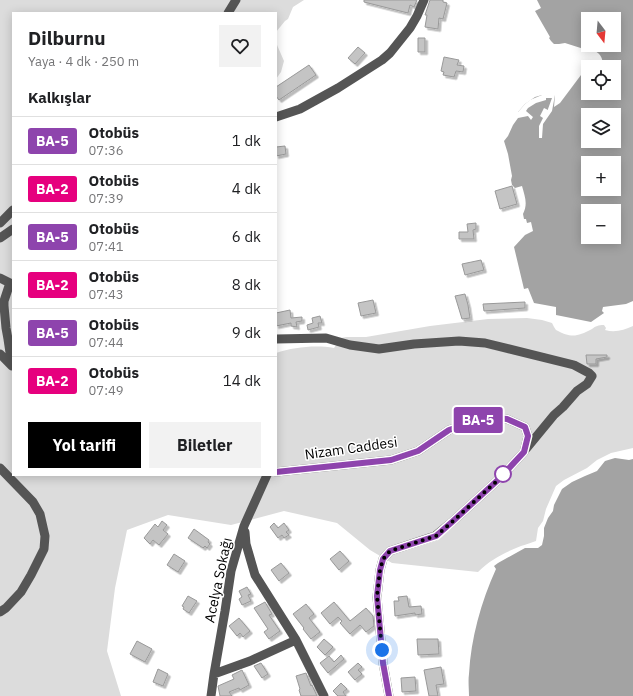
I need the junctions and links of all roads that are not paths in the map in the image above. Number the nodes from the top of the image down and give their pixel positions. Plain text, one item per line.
1 (236, 0) edge
2 (424, 0) edge
3 (229, 12) edge
4 (277, 118) edge
5 (12, 211) edge
6 (0, 223) edge
7 (12, 230) edge
8 (0, 238) edge
9 (0, 278) edge
10 (12, 280) edge
11 (277, 339) edge
12 (0, 354) edge
13 (12, 367) edge
14 (524, 452) junction
15 (0, 468) edge
16 (277, 472) edge
17 (267, 476) edge
18 (244, 526) junction
19 (0, 612) edge
20 (296, 640) junction
21 (214, 674) junction
22 (212, 696) edge
23 (324, 696) edge
24 (389, 696) edge

1 - 3 street
2 - 4 street
5 - 6 street
7 - 8 street
9 - 10 street
10 - 13 street
11 - 14 street
12 - 13 street
14 - 16 street, Nizam Caddesi
14 - 24 street
15 - 19 street
17 - 18 street, Acelya Sokağı
18 - 20 street
18 - 21 street, Acelya Sokağı
20 - 21 street
20 - 23 street
21 - 22 street, Acelya Sokağı

